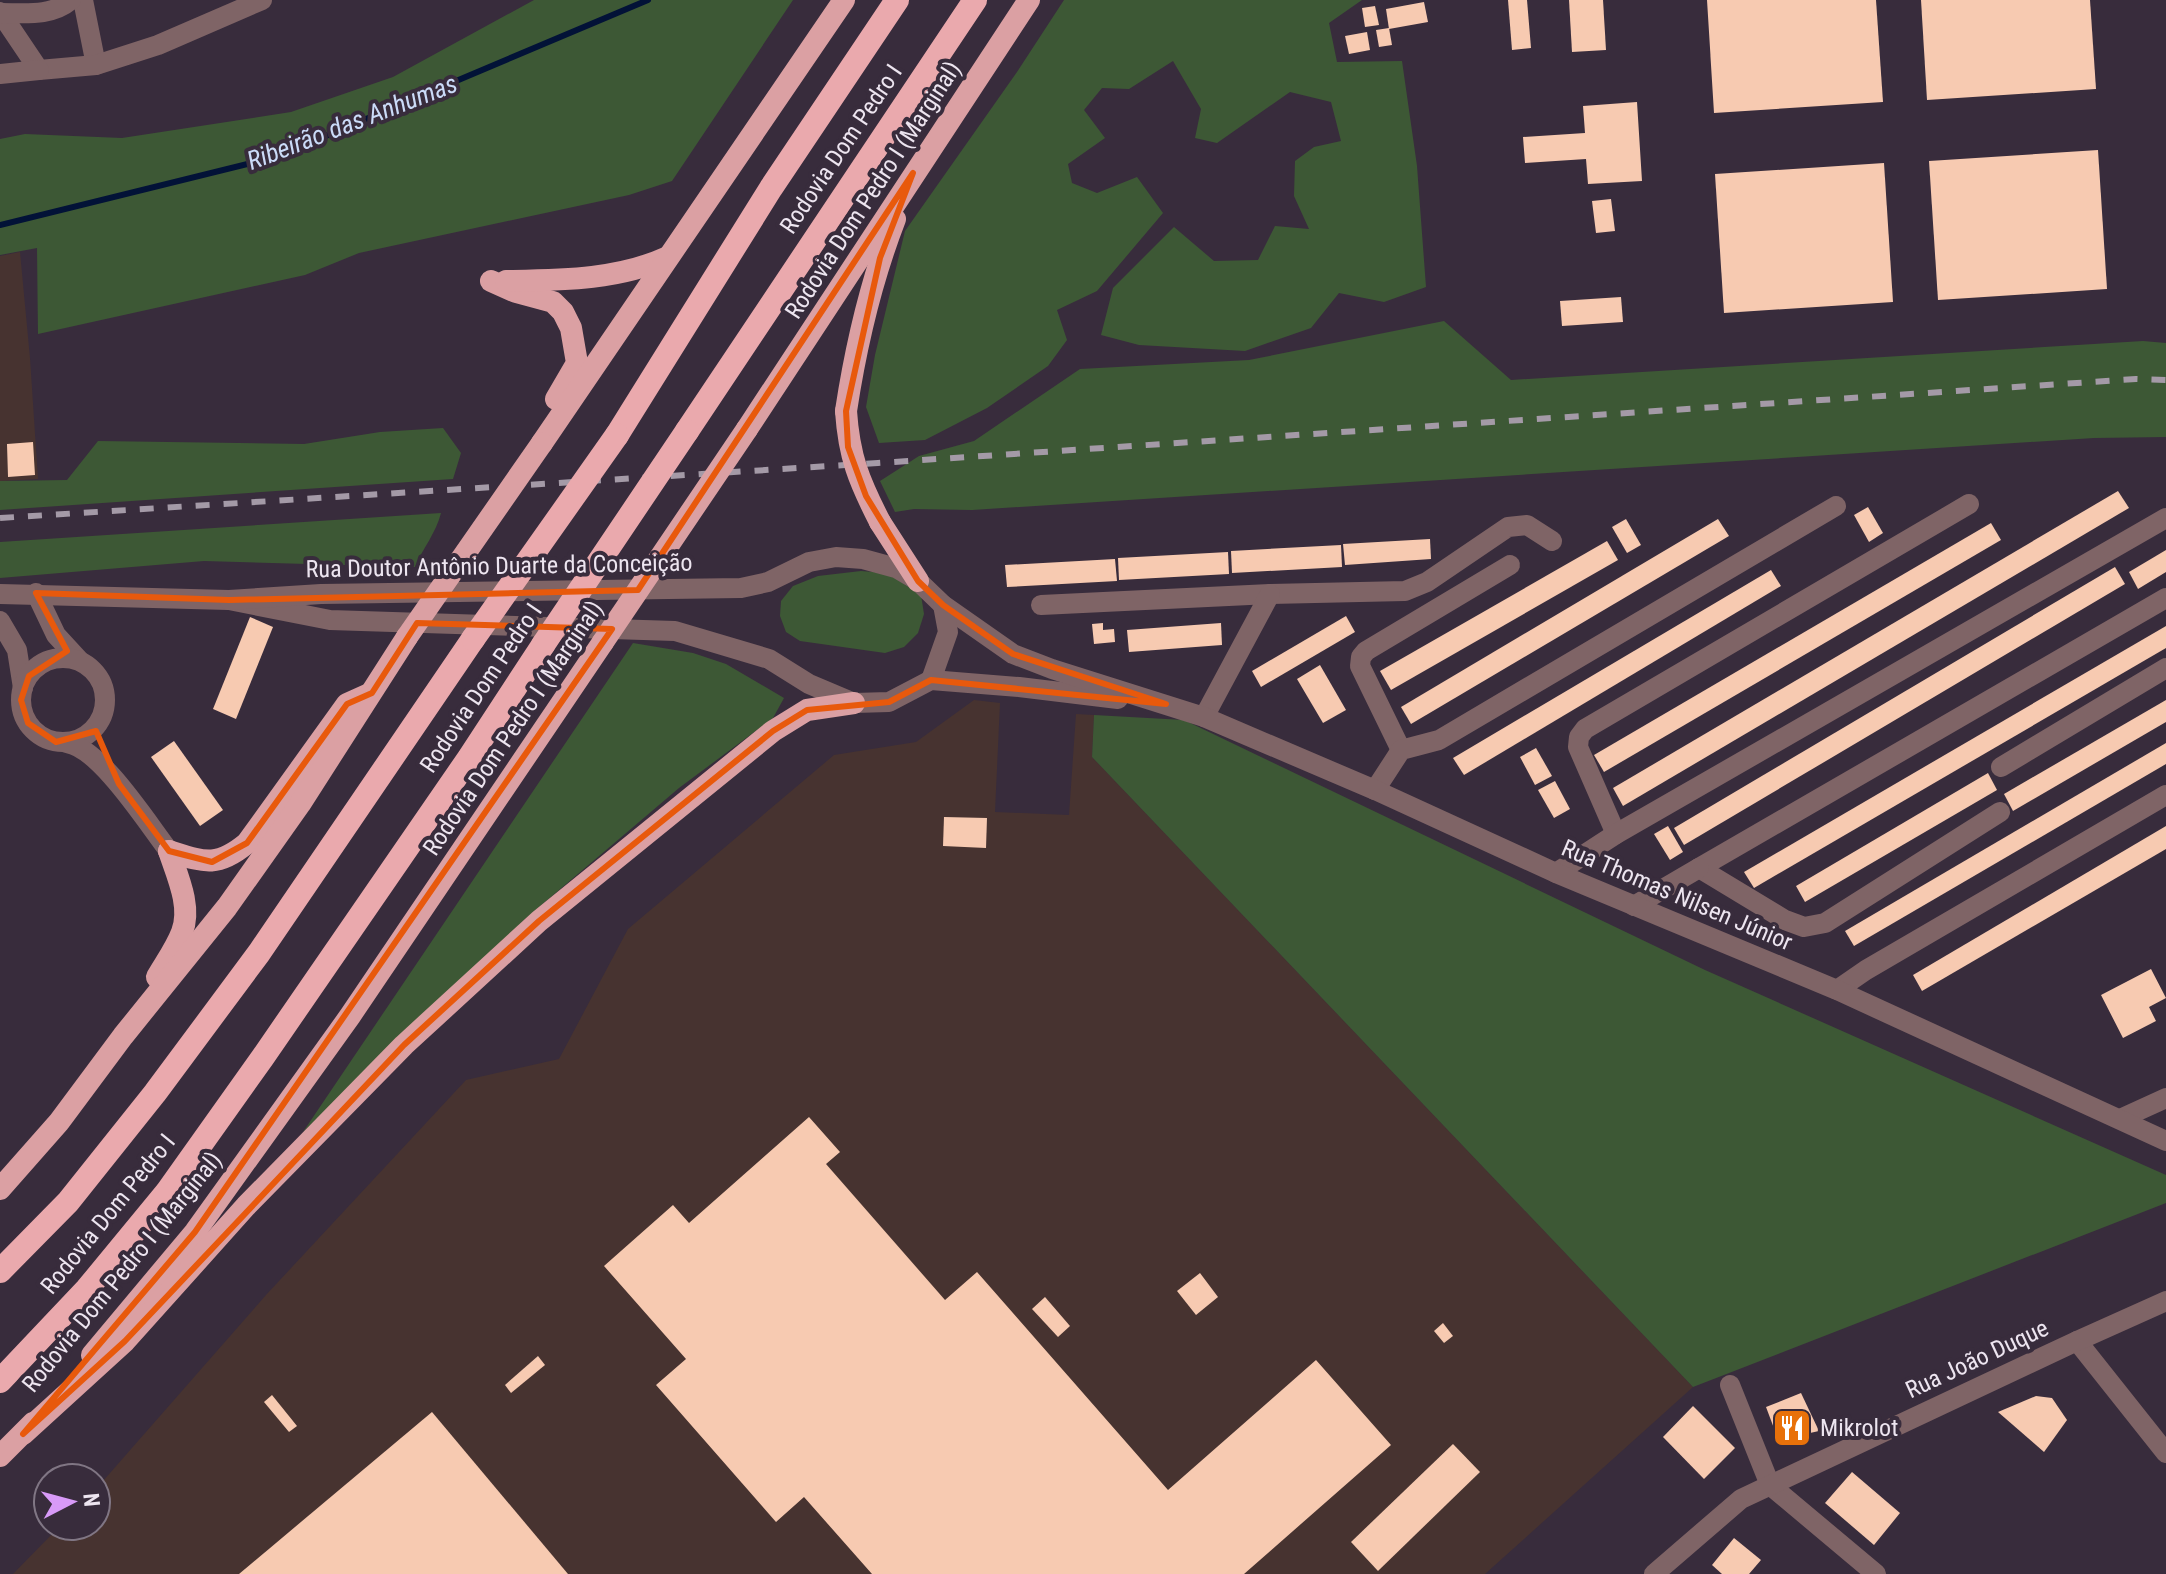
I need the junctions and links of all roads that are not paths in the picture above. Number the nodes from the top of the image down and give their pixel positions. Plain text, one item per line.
1 (71, 0) edge
2 (83, 0) edge
3 (262, 0) edge
4 (844, 0) edge
5 (897, 0) edge
6 (975, 0) edge
7 (1029, 0) edge
8 (232, 7) edge
9 (0, 12) edge
10 (96, 65) junction
11 (44, 69) junction
12 (0, 74) edge
13 (913, 173) junction
14 (670, 256) junction
15 (542, 443) junction
16 (1969, 504) dead end
17 (1836, 506) dead end
18 (2166, 518) edge
19 (1552, 541) dead end
20 (1510, 565) dead end
21 (918, 581) junction
22 (768, 582) joint
23 (36, 593) junction
24 (0, 594) edge
25 (1270, 594) junction
26 (2166, 598) edge
27 (229, 600) junction
28 (943, 605) junction
29 (1041, 605) dead end
30 (0, 621) edge
31 (79, 660) junction
32 (2166, 668) edge
33 (931, 680) junction
34 (23, 688) junction
35 (372, 693) junction
36 (854, 703) junction
37 (1166, 704) junction
38 (1204, 717) junction
39 (102, 718) junction
40 (67, 743) junction
41 (1401, 750) junction
42 (2001, 767) dead end
43 (119, 784) junction
44 (1375, 790) junction
45 (2166, 795) edge
46 (2000, 812) dead end
47 (1616, 834) junction
48 (169, 851) junction
49 (1699, 868) junction
50 (1556, 873) junction
51 (1634, 906) junction
52 (1837, 990) junction
53 (123, 1036) junction
54 (2166, 1098) edge
55 (2120, 1119) junction
56 (2166, 1141) edge
57 (0, 1189) edge
58 (0, 1271) edge
59 (2166, 1301) edge
60 (2077, 1341) junction
61 (0, 1381) edge
62 (1730, 1385) dead end
63 (23, 1434) junction
64 (2166, 1453) edge
65 (0, 1456) edge
66 (1770, 1485) junction
67 (1654, 1574) edge
68 (1876, 1574) edge

1 - 9 street
2 - 10 street
3 - 8 street
4 - 14 highway
5 - 58 highway, Rodovia Dom Pedro I, bridge
6 - 61 highway, Rodovia Dom Pedro I, bridge
7 - 13 highway, Rodovia Dom Pedro I (Marginal)
8 - 10 street
9 - 11 street
10 - 11 street
11 - 12 street
13 - 21 highway, bridge
13 - 63 highway, Rodovia Dom Pedro I (Marginal), bridge
14 - 15 highway
14 - 15 highway
15 - 35 highway, bridge
16 - 47 street
17 - 41 street
18 - 47 street
19 - 25 street
20 - 41 street
21 - 22 street, Rua Thomas Nilsen Júnior
21 - 28 street, Rua Thomas Nilsen Júnior
22 - 27 street, Rua Doutor Antônio Duarte da Conceição
23 - 24 street, Rua Doutor Antônio Duarte da Conceição
23 - 27 street, Rua Doutor Antônio Duarte da Conceição
23 - 31 street
25 - 29 street
25 - 38 street
26 - 49 street
27 - 36 street, Rua Doutor Antônio Duarte da Conceição
28 - 33 street
28 - 37 street, Rua Thomas Nilsen Júnior
30 - 34 street
31 - 34 street
31 - 39 street
32 - 42 street
33 - 36 street
33 - 37 street, Rua Thomas Nilsen Júnior
34 - 40 street
35 - 48 highway
35 - 53 highway
36 - 63 highway
37 - 38 street, Rua Thomas Nilsen Júnior
38 - 44 street, Rua Thomas Nilsen Júnior
39 - 40 street
39 - 43 street
40 - 43 street
41 - 44 street
43 - 48 street
44 - 50 street, Rua Thomas Nilsen Júnior
45 - 52 street
46 - 49 street
47 - 50 street
48 - 53 highway
49 - 51 street
50 - 51 street, Rua Thomas Nilsen Júnior
51 - 52 street, Rua Thomas Nilsen Júnior
52 - 55 street, Rua Thomas Nilsen Júnior
53 - 57 highway
54 - 55 street
55 - 56 street, Rua Thomas Nilsen Júnior
59 - 60 street, Rua João Duque
60 - 64 street
60 - 66 street, Rua João Duque
62 - 66 street
63 - 65 highway, Rodovia Dom Pedro I (Marginal)
66 - 67 street, Rua João Duque
66 - 68 street

